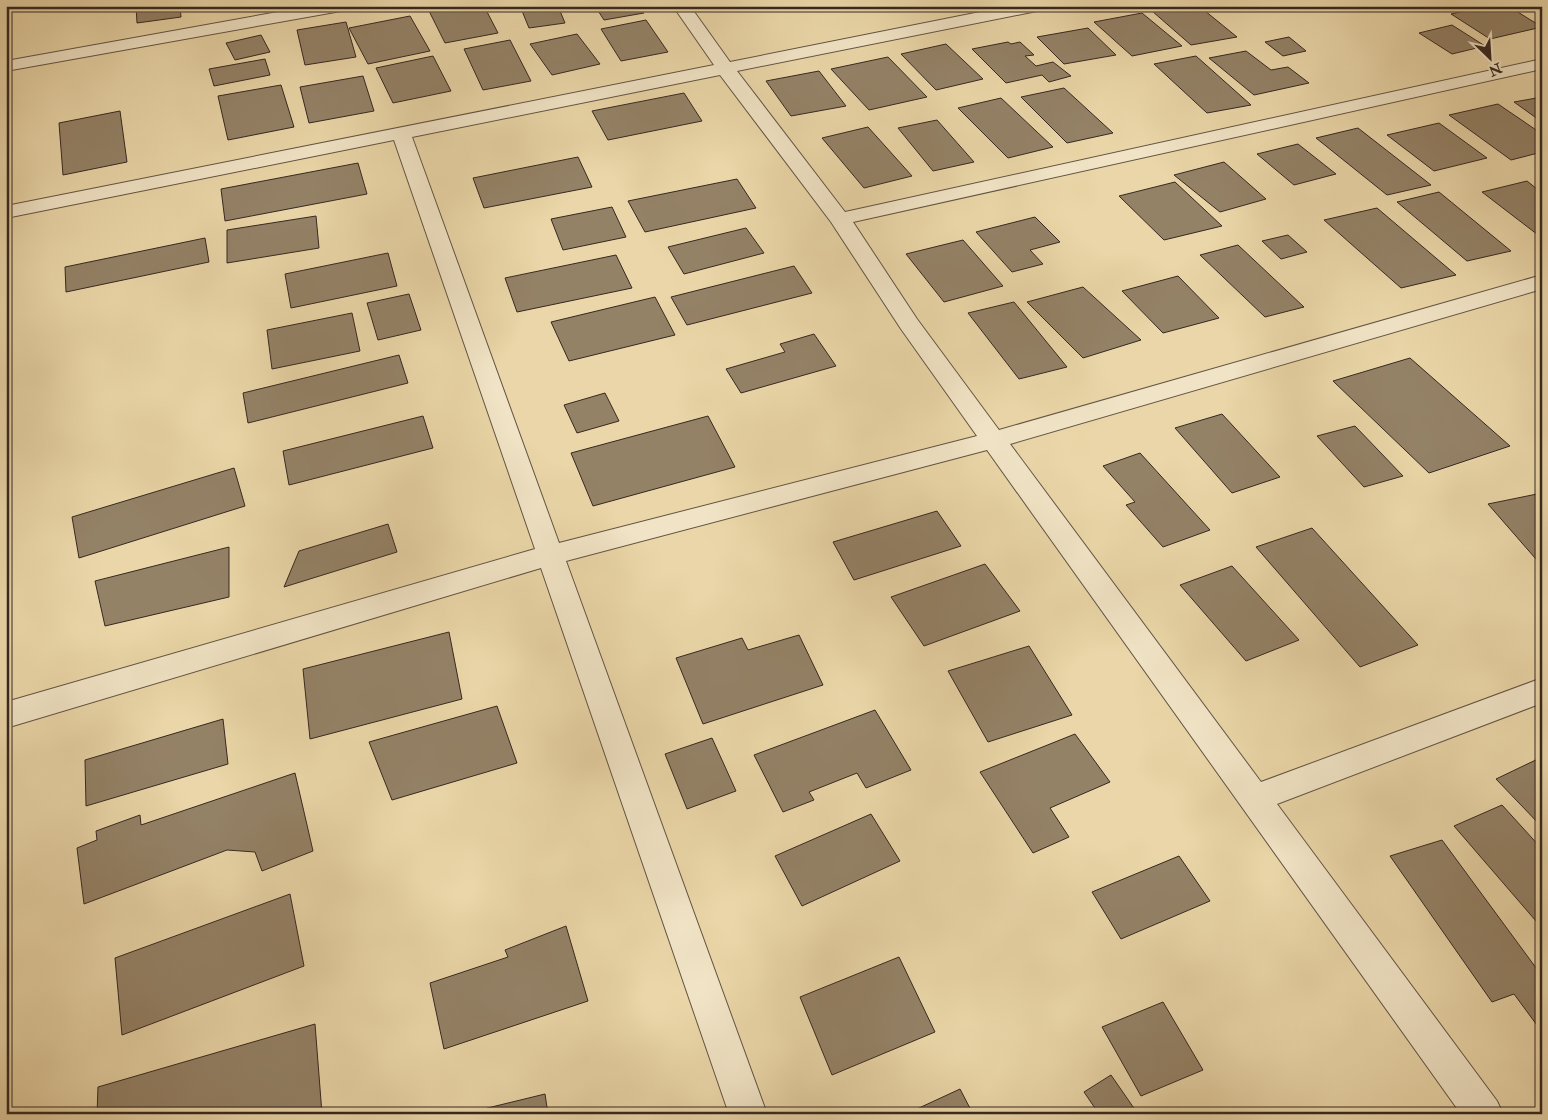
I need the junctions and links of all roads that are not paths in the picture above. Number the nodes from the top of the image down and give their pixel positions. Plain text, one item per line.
1 (341, 6) edge
2 (680, 6) edge
3 (1037, 6) edge
4 (1542, 64) edge
5 (6, 66) edge
6 (724, 67) junction
7 (401, 133) junction
8 (6, 212) edge
9 (840, 219) junction
10 (1542, 282) edge
11 (994, 440) junction
12 (551, 555) junction
13 (1542, 690) edge
14 (6, 715) edge
15 (1255, 798) junction
16 (748, 1114) edge
17 (1484, 1114) edge

1 - 5 street
2 - 6 street
3 - 6 street
4 - 9 street
6 - 7 street
6 - 9 street
7 - 8 street
7 - 12 street
9 - 11 street
10 - 11 street
11 - 12 street
11 - 15 street
12 - 14 street
12 - 16 street
13 - 15 street
15 - 17 street

